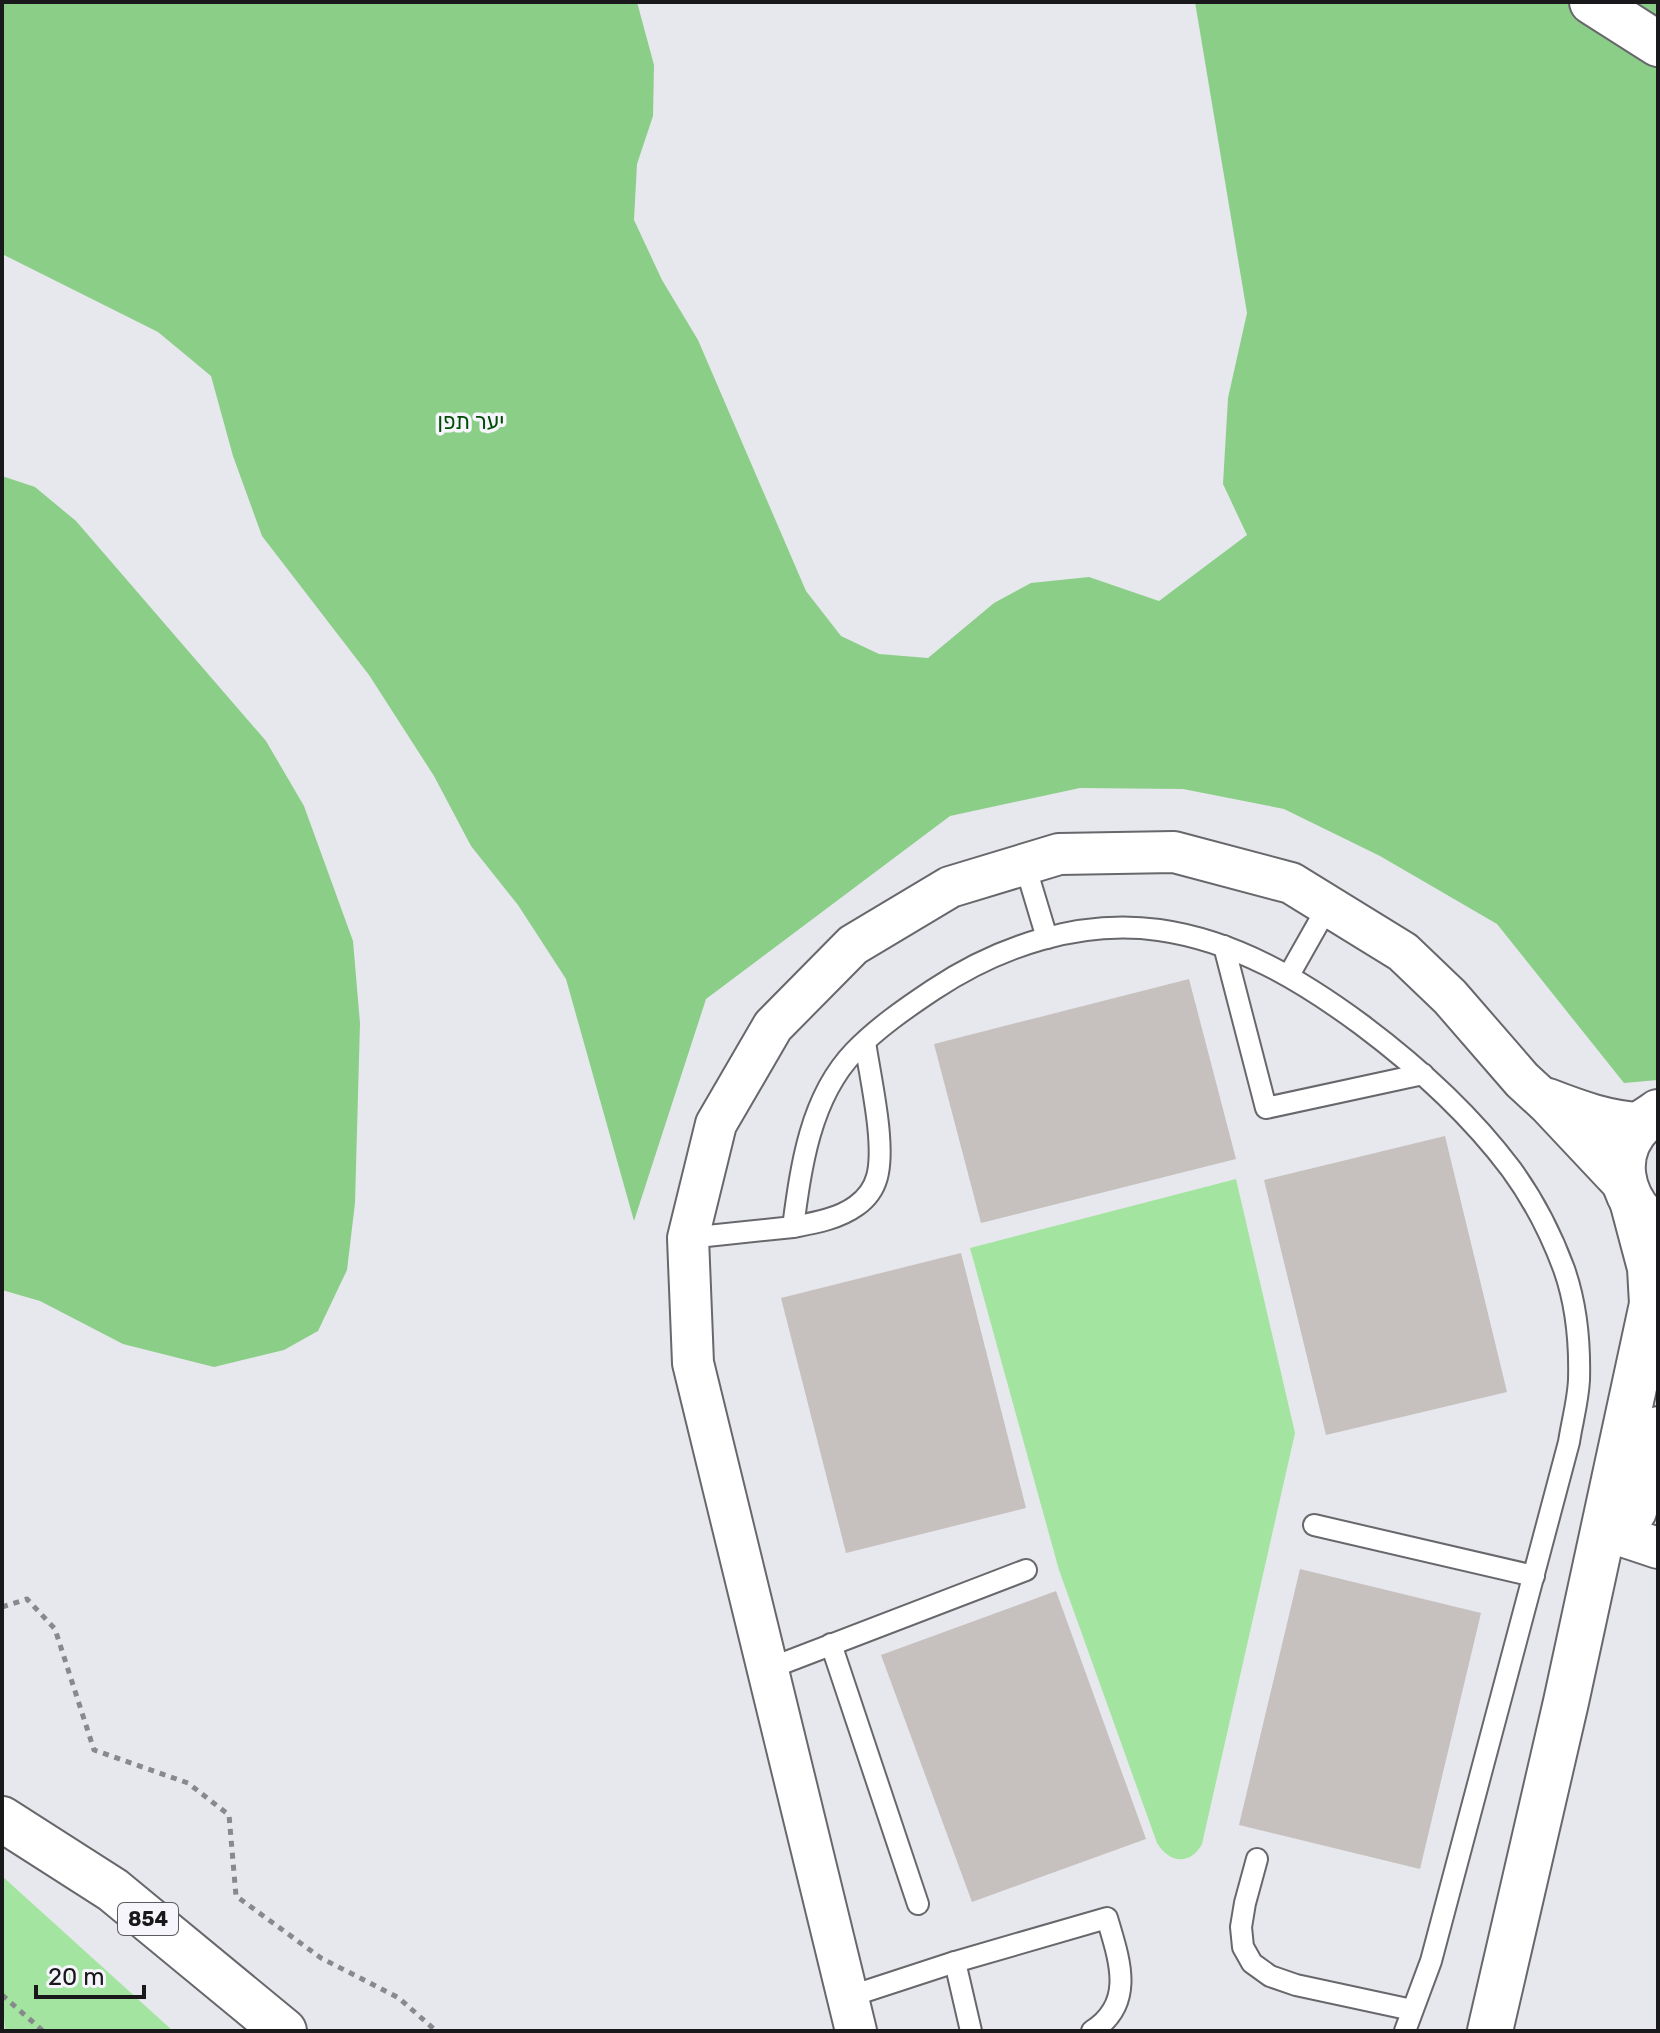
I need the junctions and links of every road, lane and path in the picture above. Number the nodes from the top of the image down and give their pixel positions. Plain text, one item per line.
1 (1592, 2) edge
2 (1658, 44) edge
3 (1025, 865) junction
4 (1328, 906) junction
5 (1047, 938) junction
6 (1224, 946) junction
7 (1289, 975) junction
8 (865, 1042) junction
9 (1423, 1074) junction
10 (1537, 1094) junction
11 (1650, 1118) edge
12 (1639, 1206) edge
13 (793, 1227) junction
14 (688, 1238) junction
15 (1658, 1429) edge
16 (1638, 1518) edge
17 (1314, 1525) dead end
18 (1026, 1570) dead end
19 (1534, 1576) junction
20 (2, 1607) edge
21 (831, 1644) junction
22 (768, 1669) junction
23 (2, 1819) edge
24 (1257, 1859) dead end
25 (918, 1904) dead end
26 (955, 1962) junction
27 (2, 1995) edge
28 (1412, 2010) junction
29 (852, 2014) edge
30 (43, 2031) edge
31 (284, 2031) edge
32 (436, 2031) edge
33 (971, 2031) edge
34 (1092, 2031) edge
35 (1405, 2031) edge
36 (1490, 2031) edge

1 - 2 street
3 - 4 street
3 - 5 lane
3 - 14 street
4 - 7 lane
4 - 10 street
5 - 6 lane
5 - 8 lane
6 - 7 lane
6 - 9 lane
7 - 9 lane
8 - 13 lane
8 - 13 lane
9 - 19 lane
10 - 11 street
10 - 12 street
11 - 12 street
12 - 16 street
13 - 14 lane
14 - 22 street
15 - 16 street
16 - 36 street
17 - 19 lane
18 - 21 lane
19 - 28 lane
20 - 32 path
21 - 22 lane
21 - 25 lane
22 - 29 street
23 - 31 street, 854
24 - 28 lane
26 - 29 lane
26 - 33 lane
26 - 34 lane
27 - 30 path
28 - 35 lane

